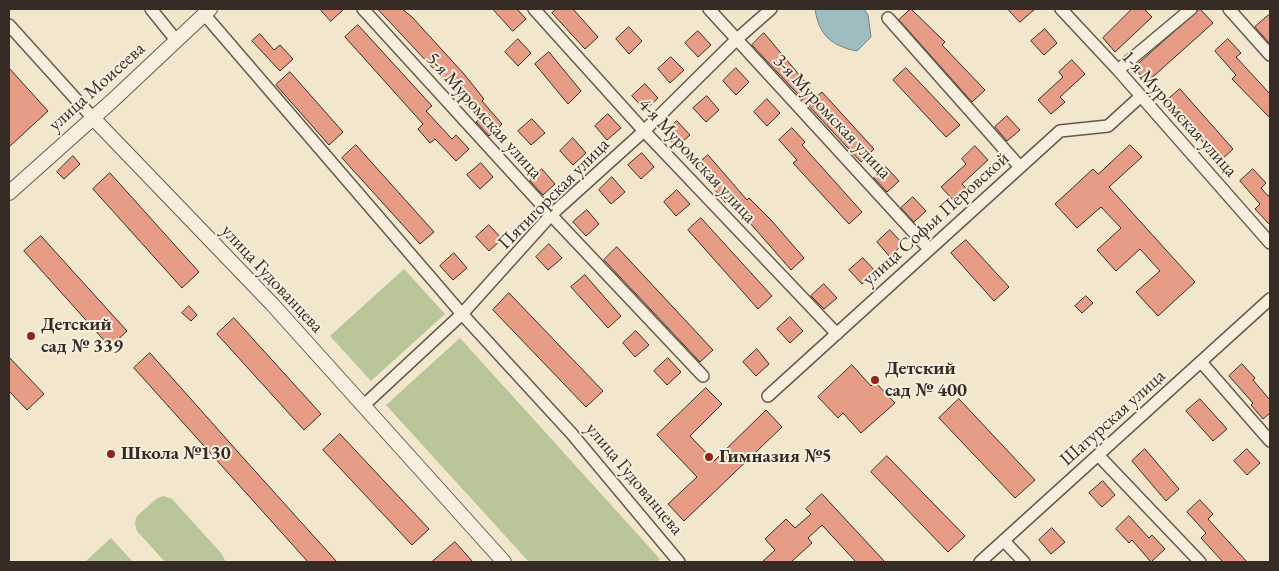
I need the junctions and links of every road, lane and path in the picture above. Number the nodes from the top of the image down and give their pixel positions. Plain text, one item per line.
1 (151, 9) edge
2 (363, 9) edge
3 (534, 9) edge
4 (709, 9) edge
5 (771, 9) edge
6 (1061, 9) edge
7 (1191, 9) edge
8 (1229, 9) edge
9 (207, 11) edge
10 (888, 18) dead end
11 (9, 25) edge
12 (176, 40) junction
13 (736, 40) junction
14 (1270, 55) edge
15 (1118, 70) junction
16 (1141, 96) junction
17 (92, 118) junction
18 (644, 131) junction
19 (1020, 167) junction
20 (9, 193) edge
21 (552, 215) junction
22 (1270, 243) edge
23 (929, 249) junction
24 (1270, 299) edge
25 (462, 314) junction
26 (836, 334) junction
27 (1201, 362) junction
28 (703, 376) dead end
29 (768, 396) dead end
30 (363, 406) junction
31 (1270, 442) edge
32 (1098, 455) junction
33 (1004, 541) junction
34 (504, 562) edge
35 (679, 562) edge
36 (980, 562) edge
37 (1024, 562) edge
38 (1200, 562) edge

1 - 12 street
2 - 21 street, 5-я Муромская улица
3 - 18 street, 4-я Муромская улица
4 - 13 street, 3-я Муромская улица
5 - 13 street, Пятигорская улица
6 - 15 street, 1-я Муромская улица
7 - 15 street
8 - 14 street
9 - 12 street, улица Моисеева
9 - 25 street, улица Гудованцева
10 - 19 street
11 - 17 street, улица Гудованцева
12 - 17 street, улица Моисеева
13 - 18 street, Пятигорская улица
13 - 23 street, 3-я Муромская улица
15 - 16 street, 1-я Муромская улица
16 - 19 street, улица Софьи Перовской
16 - 22 street, 1-я Муромская улица
17 - 20 street, улица Моисеева
17 - 30 street, улица Гудованцева
18 - 21 street, Пятигорская улица
18 - 26 street, 4-я Муромская улица
19 - 23 street, улица Софьи Перовской
21 - 25 street, Пятигорская улица
21 - 28 street, 5-я Муромская улица
23 - 26 street, улица Софьи Перовской
24 - 27 street, Шатурская улица
25 - 30 street, Пятигорская улица
25 - 35 street, улица Гудованцева
26 - 29 street, улица Софьи Перовской
27 - 31 street
27 - 32 street, Шатурская улица
30 - 34 street, улица Гудованцева
32 - 33 street, Шатурская улица
32 - 38 street
33 - 36 street, Шатурская улица
33 - 37 street

